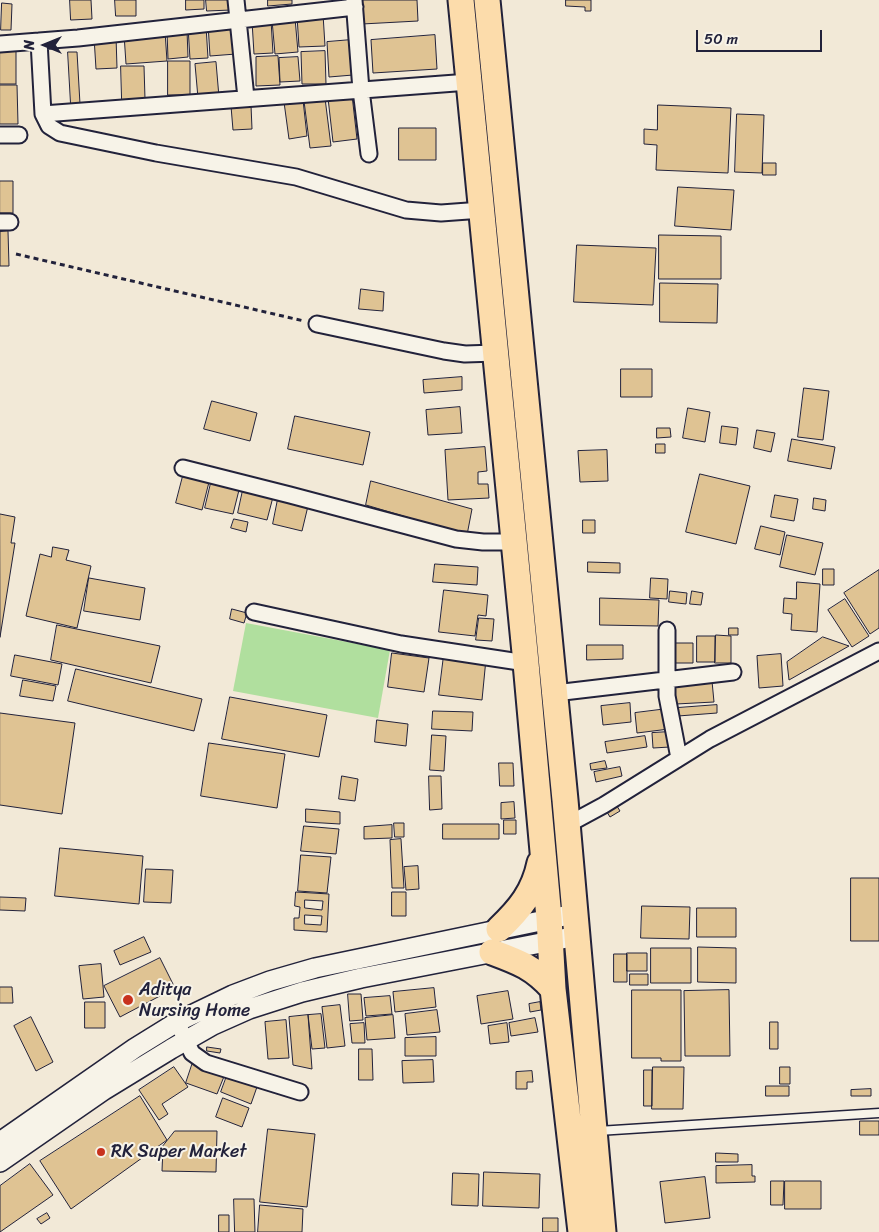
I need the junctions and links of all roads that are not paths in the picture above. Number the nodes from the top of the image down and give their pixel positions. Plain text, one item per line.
1 (236, 0) edge
2 (461, 0) edge
3 (487, 0) edge
4 (354, 4) edge
5 (238, 20) junction
6 (39, 41) junction
7 (0, 44) edge
8 (469, 82) junction
9 (361, 90) junction
10 (246, 98) junction
11 (43, 114) junction
12 (0, 135) edge
13 (19, 135) dead end
14 (369, 154) dead end
15 (482, 210) junction
16 (316, 324) road end
17 (496, 352) junction
18 (183, 468) dead end
19 (514, 542) junction
20 (254, 612) dead end
21 (667, 630) dead end
22 (879, 651) edge
23 (526, 663) junction
24 (733, 672) dead end
25 (666, 680) junction
26 (554, 693) junction
27 (679, 758) junction
28 (567, 825) junction
29 (543, 851) junction
30 (576, 925) junction
31 (549, 929) junction
32 (495, 940) junction
33 (297, 973) junction
34 (553, 989) junction
35 (302, 992) junction
36 (177, 1022) junction
37 (186, 1041) junction
38 (300, 1092) dead end
39 (879, 1113) edge
40 (594, 1131) junction
41 (0, 1142) edge
42 (0, 1162) edge
43 (585, 1164) junction
44 (581, 1232) edge
45 (603, 1232) edge

1 - 5 street
2 - 8 highway
3 - 26 highway
4 - 5 street
4 - 9 street
5 - 6 street
5 - 10 street
6 - 7 street
6 - 11 street
8 - 9 street
8 - 15 highway
9 - 10 street
9 - 14 street
10 - 11 street
11 - 15 street
12 - 13 street
15 - 17 highway
16 - 17 street
17 - 19 highway
18 - 19 street
19 - 23 highway
20 - 23 street
21 - 25 street
22 - 27 street
23 - 29 highway
24 - 25 street
25 - 26 street
25 - 27 street
26 - 28 highway
27 - 28 street
28 - 30 highway
29 - 31 highway
29 - 32 highway
30 - 31 street
30 - 40 highway
31 - 32 street
31 - 34 highway
32 - 33 street
32 - 34 highway
32 - 35 street
33 - 35 street
33 - 36 street
34 - 43 highway
35 - 37 street
36 - 37 street
36 - 41 street
37 - 38 street
37 - 42 street
39 - 40 lane
40 - 43 highway
43 - 44 highway
43 - 45 highway

